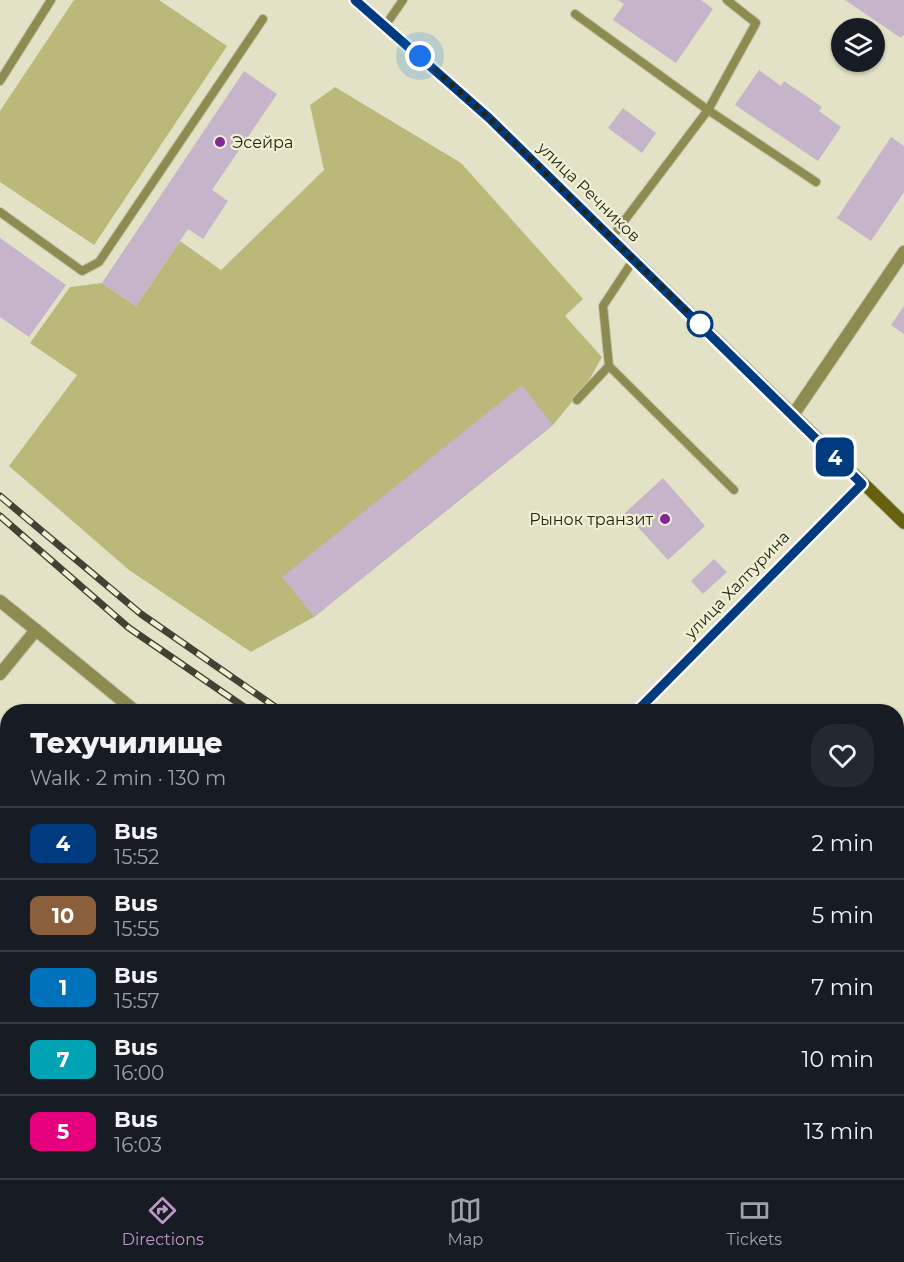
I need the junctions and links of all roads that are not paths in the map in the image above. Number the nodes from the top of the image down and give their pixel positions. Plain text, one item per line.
1 (51, 0) edge
2 (355, 0) edge
3 (403, 0) edge
4 (727, 0) edge
5 (575, 14) dead end
6 (264, 19) dead end
7 (385, 26) junction
8 (0, 81) edge
9 (708, 110) junction
10 (816, 182) dead end
11 (0, 212) edge
12 (612, 237) junction
13 (904, 252) edge
14 (634, 259) junction
15 (609, 366) junction
16 (577, 400) dead end
17 (793, 415) junction
18 (862, 484) junction
19 (734, 490) dead end
20 (904, 524) edge
21 (0, 601) edge
22 (36, 630) junction
23 (0, 674) edge
24 (126, 704) edge
25 (644, 704) edge

1 - 8 lane
2 - 7 main road, улица Речников
3 - 7 lane
4 - 9 lane
5 - 9 lane
6 - 11 lane
7 - 12 main road, улица Речников
9 - 10 lane
9 - 12 lane
12 - 14 main road, улица Речников
13 - 17 street
14 - 15 lane
14 - 17 main road, улица Речников
15 - 16 lane
15 - 19 lane
17 - 18 main road, улица Речников
18 - 20 main road, улица Речников
18 - 25 main road, улица Халтурина
21 - 22 street
22 - 23 street
22 - 24 street

